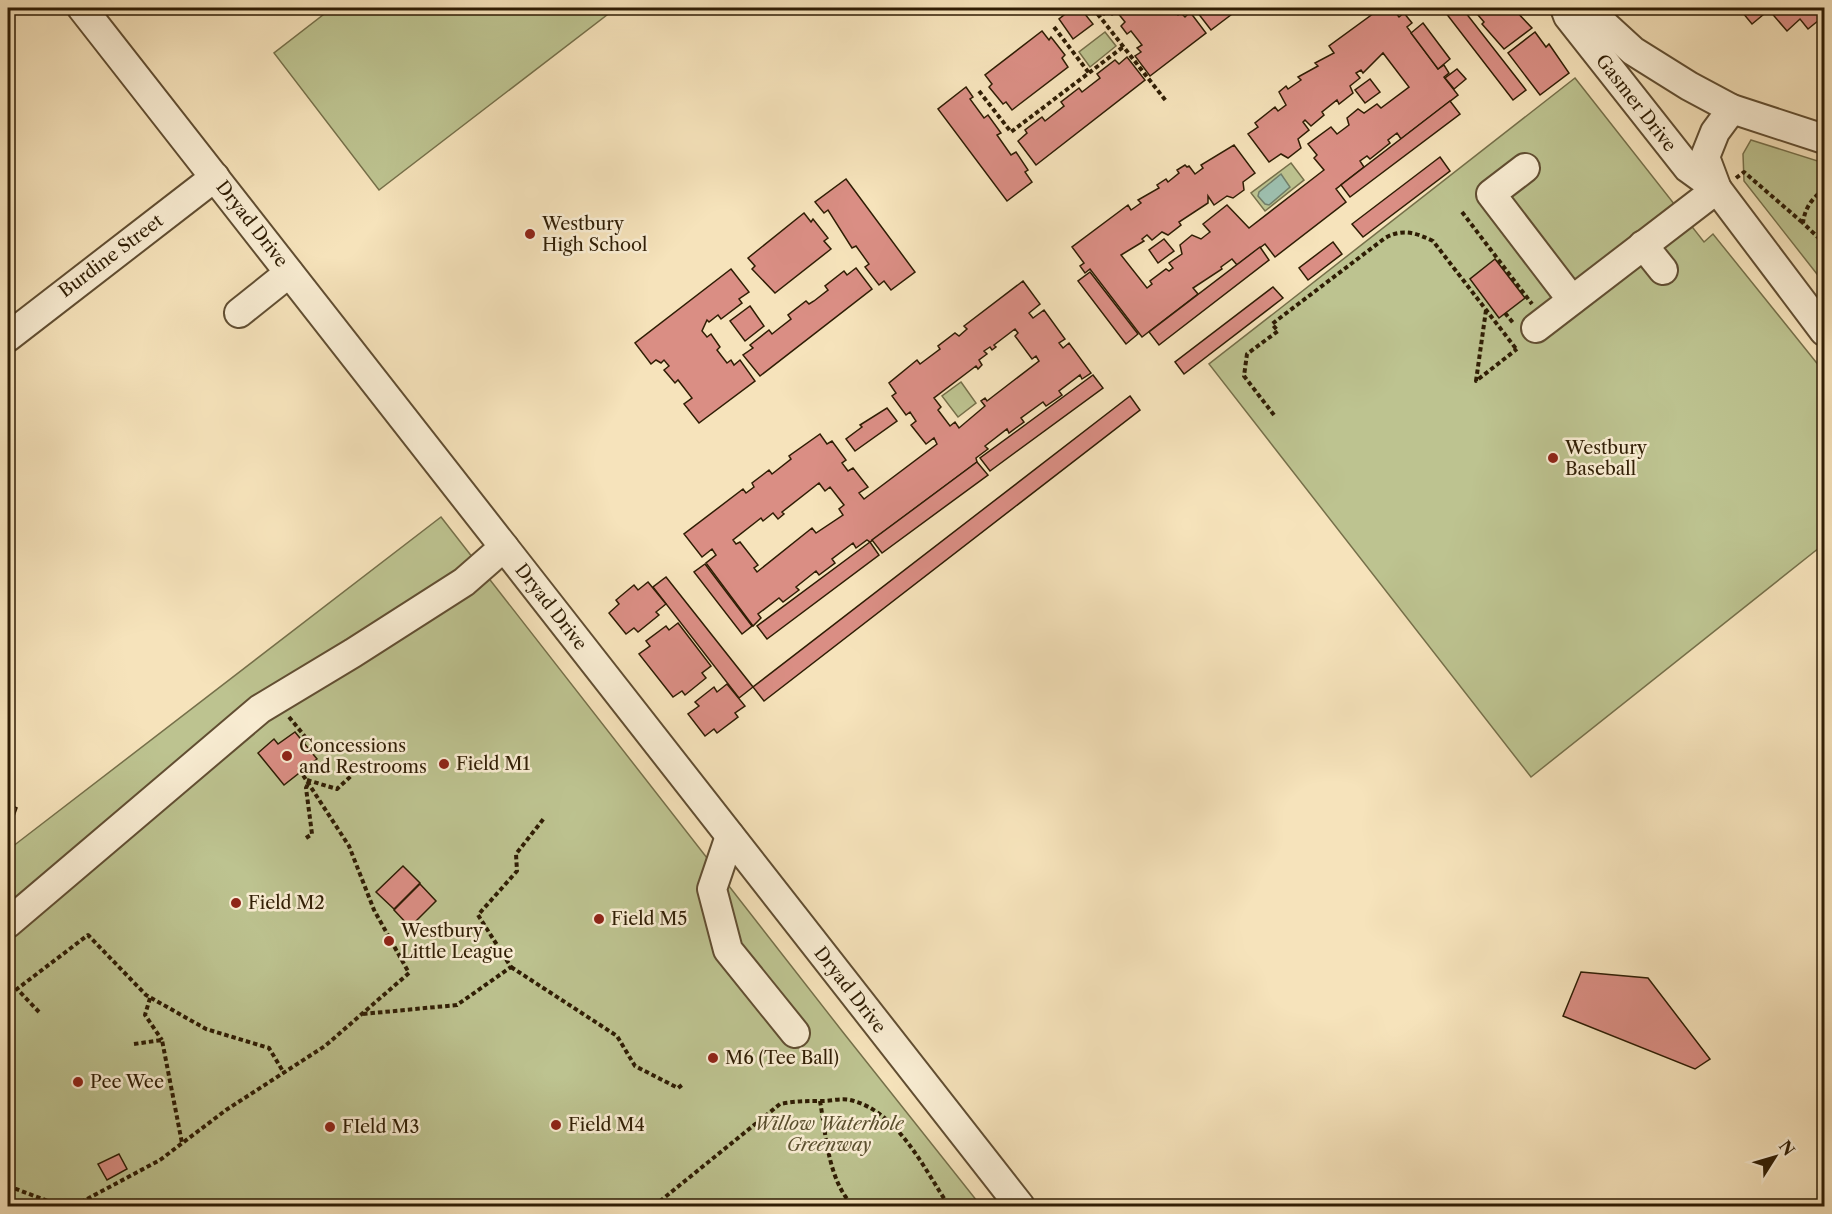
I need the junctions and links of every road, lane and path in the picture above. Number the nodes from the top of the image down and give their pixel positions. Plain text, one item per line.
1 (82, 8) edge
2 (1093, 8) edge
3 (1565, 8) edge
4 (1586, 8) edge
5 (1054, 27) dead end
6 (1123, 47) junction
7 (1089, 73) junction
8 (979, 91) dead end
9 (1166, 101) dead end
10 (1732, 109) junction
11 (1824, 139) edge
12 (1525, 168) dead end
13 (215, 177) junction
14 (1717, 189) junction
15 (1824, 189) edge
16 (1462, 212) dead end
17 (1803, 223) junction
18 (1824, 243) edge
19 (1643, 245) junction
20 (1663, 270) dead end
21 (289, 273) junction
22 (1572, 300) junction
23 (1486, 309) junction
24 (239, 313) dead end
25 (1505, 313) dead end
26 (1531, 331) junction
27 (1824, 331) edge
28 (8, 337) edge
29 (1517, 350) junction
30 (1274, 415) dead end
31 (504, 547) junction
32 (275, 700) junction
33 (303, 742) dead end
34 (301, 772) dead end
35 (351, 777) dead end
36 (307, 781) junction
37 (545, 817) dead end
38 (730, 836) junction
39 (306, 838) dead end
40 (8, 923) edge
41 (511, 967) junction
42 (150, 998) junction
43 (39, 1012) dead end
44 (362, 1014) junction
45 (795, 1033) dead end
46 (162, 1040) junction
47 (134, 1044) dead end
48 (284, 1073) junction
49 (682, 1085) dead end
50 (820, 1101) junction
51 (182, 1143) junction
52 (8, 1186) edge
53 (61, 1206) edge
54 (74, 1206) edge
55 (654, 1206) edge
56 (853, 1206) edge
57 (949, 1206) edge
58 (1020, 1206) edge

1 - 13 street, Dryad Drive
2 - 6 path
3 - 14 street, Gasmer Drive
4 - 10 street
5 - 7 path
6 - 7 path
6 - 9 path
7 - 8 path
10 - 11 street
10 - 14 street, Gasmer Drive
12 - 22 street
13 - 21 street, Dryad Drive
13 - 28 street, Burdine Street
14 - 17 path
14 - 19 street
14 - 27 street, Gasmer Drive
15 - 17 path
16 - 26 path
17 - 18 path
19 - 20 street
19 - 22 street
21 - 24 street
21 - 31 street, Dryad Drive
22 - 26 street
23 - 29 path
23 - 29 path
23 - 30 path
25 - 26 path
26 - 29 path
31 - 32 street
31 - 38 street, Dryad Drive
32 - 33 path
32 - 40 street
34 - 36 path
35 - 36 path
36 - 39 path
36 - 44 path
37 - 41 path
38 - 45 street
38 - 58 street, Dryad Drive
41 - 44 path
41 - 49 path
42 - 43 path
42 - 46 path
42 - 48 path
44 - 48 path
46 - 47 path
46 - 51 path
48 - 51 path
50 - 55 path
50 - 56 path
50 - 57 path
51 - 54 path
52 - 53 path

